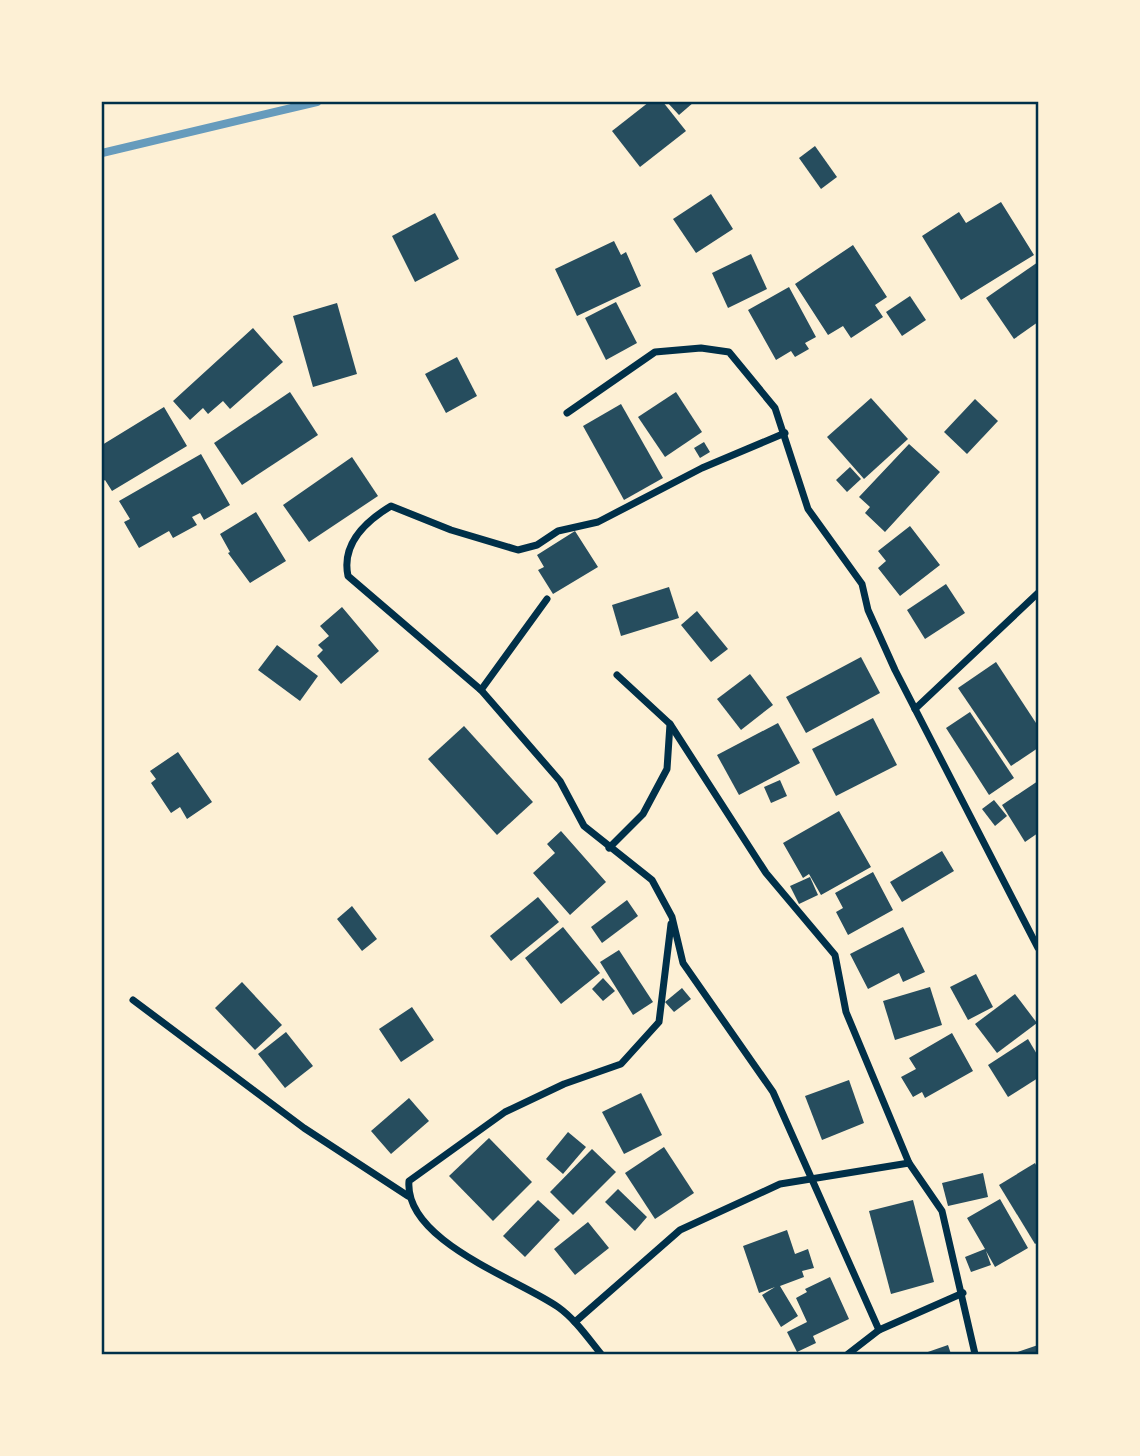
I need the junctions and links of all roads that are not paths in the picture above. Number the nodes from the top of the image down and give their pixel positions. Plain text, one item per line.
1 (567, 413) dead end
2 (785, 433) junction
3 (1038, 593) edge
4 (547, 599) dead end
5 (618, 675) dead end
6 (481, 690) junction
7 (915, 709) junction
8 (670, 724) junction
9 (608, 848) junction
10 (672, 917) junction
11 (1038, 948) edge
12 (133, 1000) dead end
13 (909, 1163) junction
14 (811, 1176) junction
15 (408, 1196) junction
16 (963, 1293) junction
17 (575, 1322) junction
18 (879, 1330) junction
19 (601, 1354) edge
20 (848, 1354) edge
21 (975, 1354) edge

1 - 2 street
2 - 6 street
2 - 7 street
3 - 7 street
4 - 6 street
5 - 8 street
6 - 9 street
7 - 11 street
8 - 9 street
8 - 13 street
9 - 10 street
10 - 14 street
10 - 15 street
12 - 15 street
13 - 14 street
13 - 16 street
14 - 17 street
14 - 18 street
15 - 17 street
16 - 18 street
16 - 21 street
17 - 19 street
18 - 20 street

